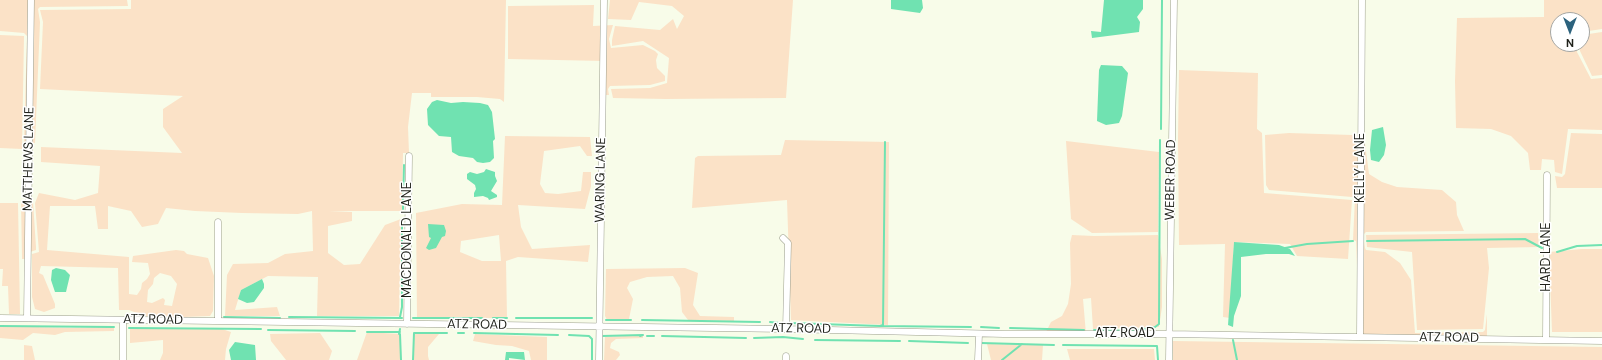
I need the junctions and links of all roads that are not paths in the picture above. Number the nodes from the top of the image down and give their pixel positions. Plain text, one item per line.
1 (31, 0) edge
2 (604, 0) edge
3 (1174, 0) edge
4 (1362, 0) edge
5 (409, 156) dead end
6 (1547, 175) dead end
7 (218, 222) dead end
8 (783, 238) dead end
9 (0, 318) edge
10 (27, 318) junction
11 (123, 320) junction
12 (218, 321) junction
13 (407, 324) junction
14 (599, 326) junction
15 (786, 329) junction
16 (979, 334) junction
17 (1169, 334) junction
18 (1360, 337) junction
19 (1546, 340) junction
20 (1602, 341) edge
21 (123, 360) edge
22 (599, 360) edge
23 (978, 360) edge
24 (1169, 360) edge

1 - 10 street, MATTHEWS LANE
2 - 14 street, WARING LANE
3 - 17 street, WEBER ROAD
4 - 18 street, KELLY LANE
5 - 13 street, MACDONALD LANE
6 - 19 street, HARD LANE
7 - 12 street
8 - 15 street
9 - 10 street, ATZ ROAD
10 - 11 street, ATZ ROAD
11 - 12 street, ATZ ROAD
11 - 21 street
12 - 13 street, ATZ ROAD
13 - 14 street, ATZ ROAD
14 - 15 street, ATZ ROAD
14 - 22 street, WARING LANE
15 - 16 street, ATZ ROAD
16 - 17 street, ATZ ROAD
16 - 23 street
17 - 18 street, ATZ ROAD
17 - 24 street, WEBER ROAD
18 - 19 street, ATZ ROAD
19 - 20 street, ATZ ROAD

